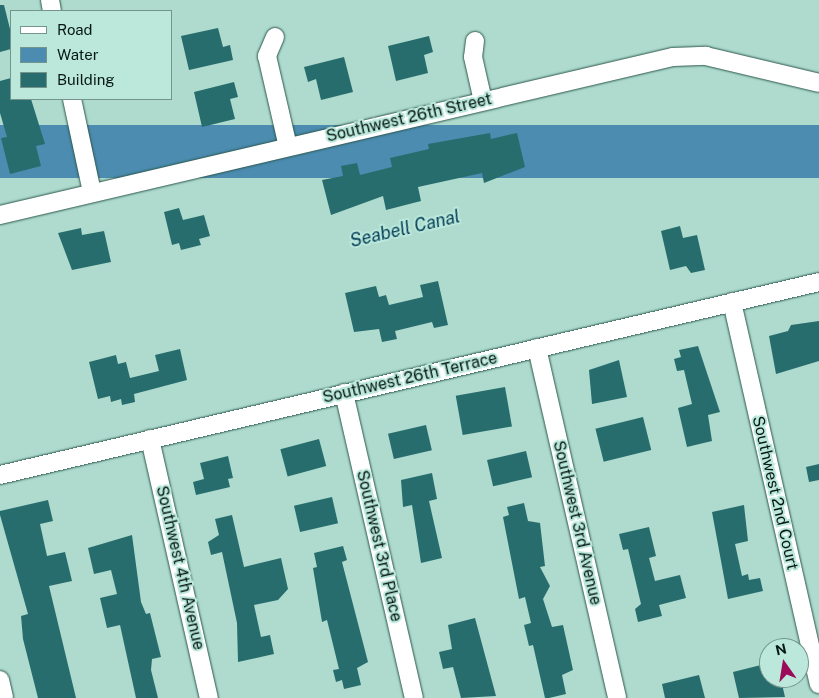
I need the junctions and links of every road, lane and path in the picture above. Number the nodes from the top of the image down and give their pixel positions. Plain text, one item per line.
1 (275, 37) dead end
2 (475, 41) dead end
3 (819, 83) edge
4 (72, 100) edge
5 (483, 101) junction
6 (288, 147) junction
7 (92, 192) junction
8 (0, 214) edge
9 (819, 282) edge
10 (732, 302) junction
11 (538, 348) junction
12 (344, 394) junction
13 (150, 439) junction
14 (0, 474) edge
15 (0, 680) edge
16 (819, 684) edge
17 (4, 698) edge
18 (209, 698) edge
19 (414, 698) edge
20 (618, 698) edge

1 - 6 street
2 - 5 street
3 - 5 street, Southwest 26th Street
4 - 7 street
5 - 6 street, Southwest 26th Street
6 - 7 street, Southwest 26th Street
7 - 8 street, Southwest 26th Street
9 - 10 street, Southwest 26th Terrace
10 - 11 street, Southwest 26th Terrace
10 - 16 street, Southwest 2nd Court
11 - 12 street, Southwest 26th Terrace
11 - 20 street, Southwest 3rd Avenue
12 - 13 street, Southwest 26th Terrace
12 - 19 street, Southwest 3rd Place
13 - 14 street, Southwest 26th Terrace
13 - 18 street, Southwest 4th Avenue
15 - 17 street

